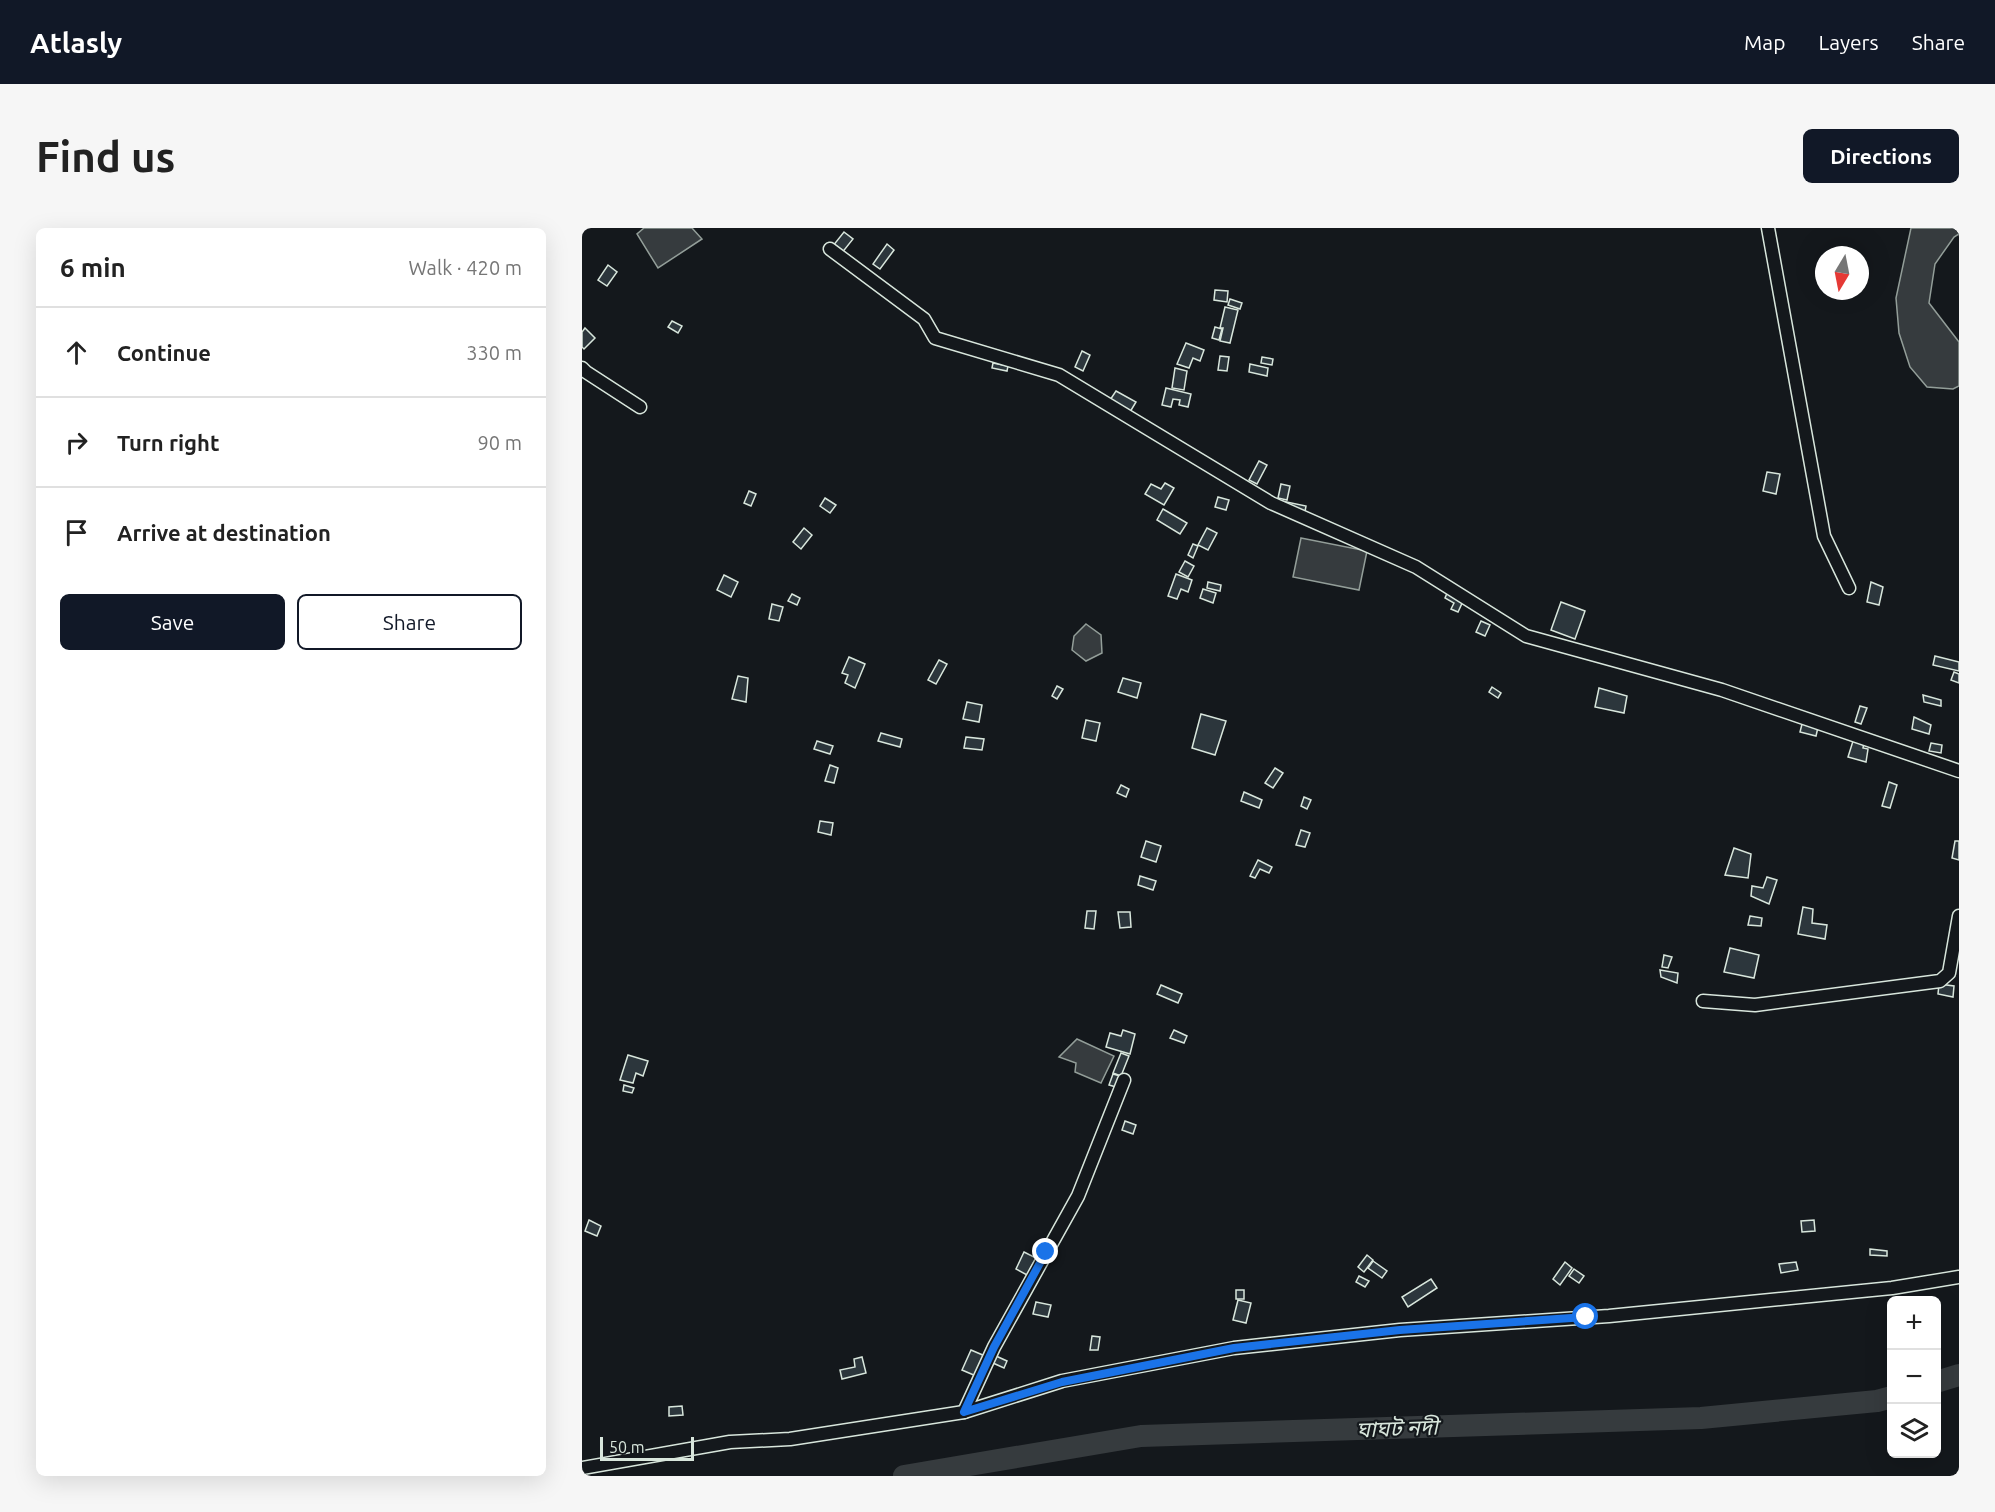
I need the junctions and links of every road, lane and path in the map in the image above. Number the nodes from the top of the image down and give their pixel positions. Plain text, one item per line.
1 (1768, 228) edge
2 (830, 249) dead end
3 (582, 368) edge
4 (640, 407) dead end
5 (1849, 588) dead end
6 (1959, 771) edge
7 (1959, 916) edge
8 (1703, 1001) dead end
9 (1124, 1080) dead end
10 (1959, 1277) edge
11 (964, 1412) junction
12 (582, 1468) edge

1 - 5 street
2 - 6 street
3 - 4 street
7 - 8 street
9 - 11 street
10 - 11 street
11 - 12 street

